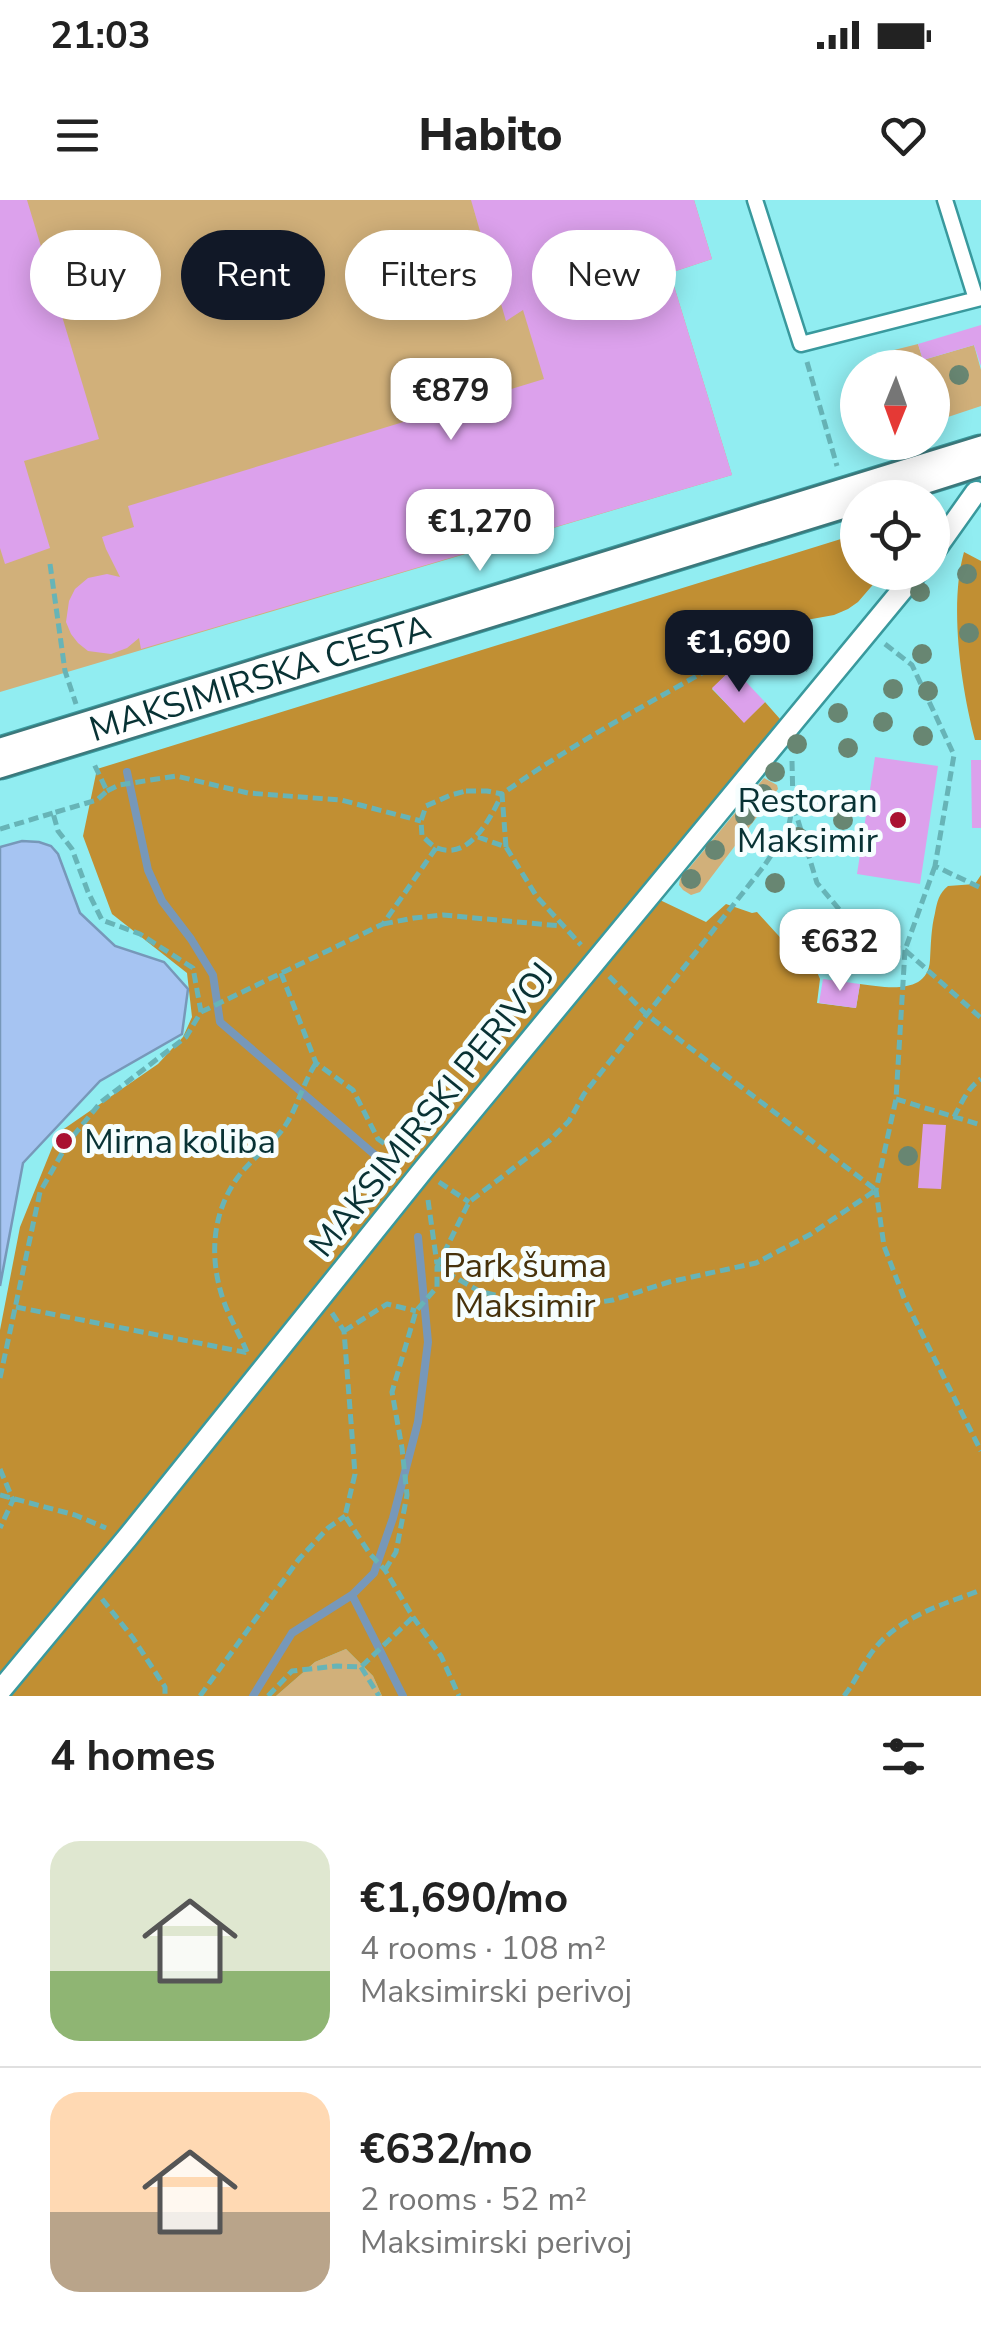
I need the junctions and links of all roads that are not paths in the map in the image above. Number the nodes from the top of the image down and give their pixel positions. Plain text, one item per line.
1 (755, 200) edge
2 (946, 200) edge
3 (979, 298) edge
4 (978, 474) edge
5 (950, 523) edge
6 (902, 590) edge
7 (0, 758) edge
8 (0, 1691) edge

1 - 3 lane
2 - 3 lane
4 - 5 street
4 - 7 main road, MAKSIMIRSKA CESTA
6 - 8 street, MAKSIMIRSKI PERIVOJ

